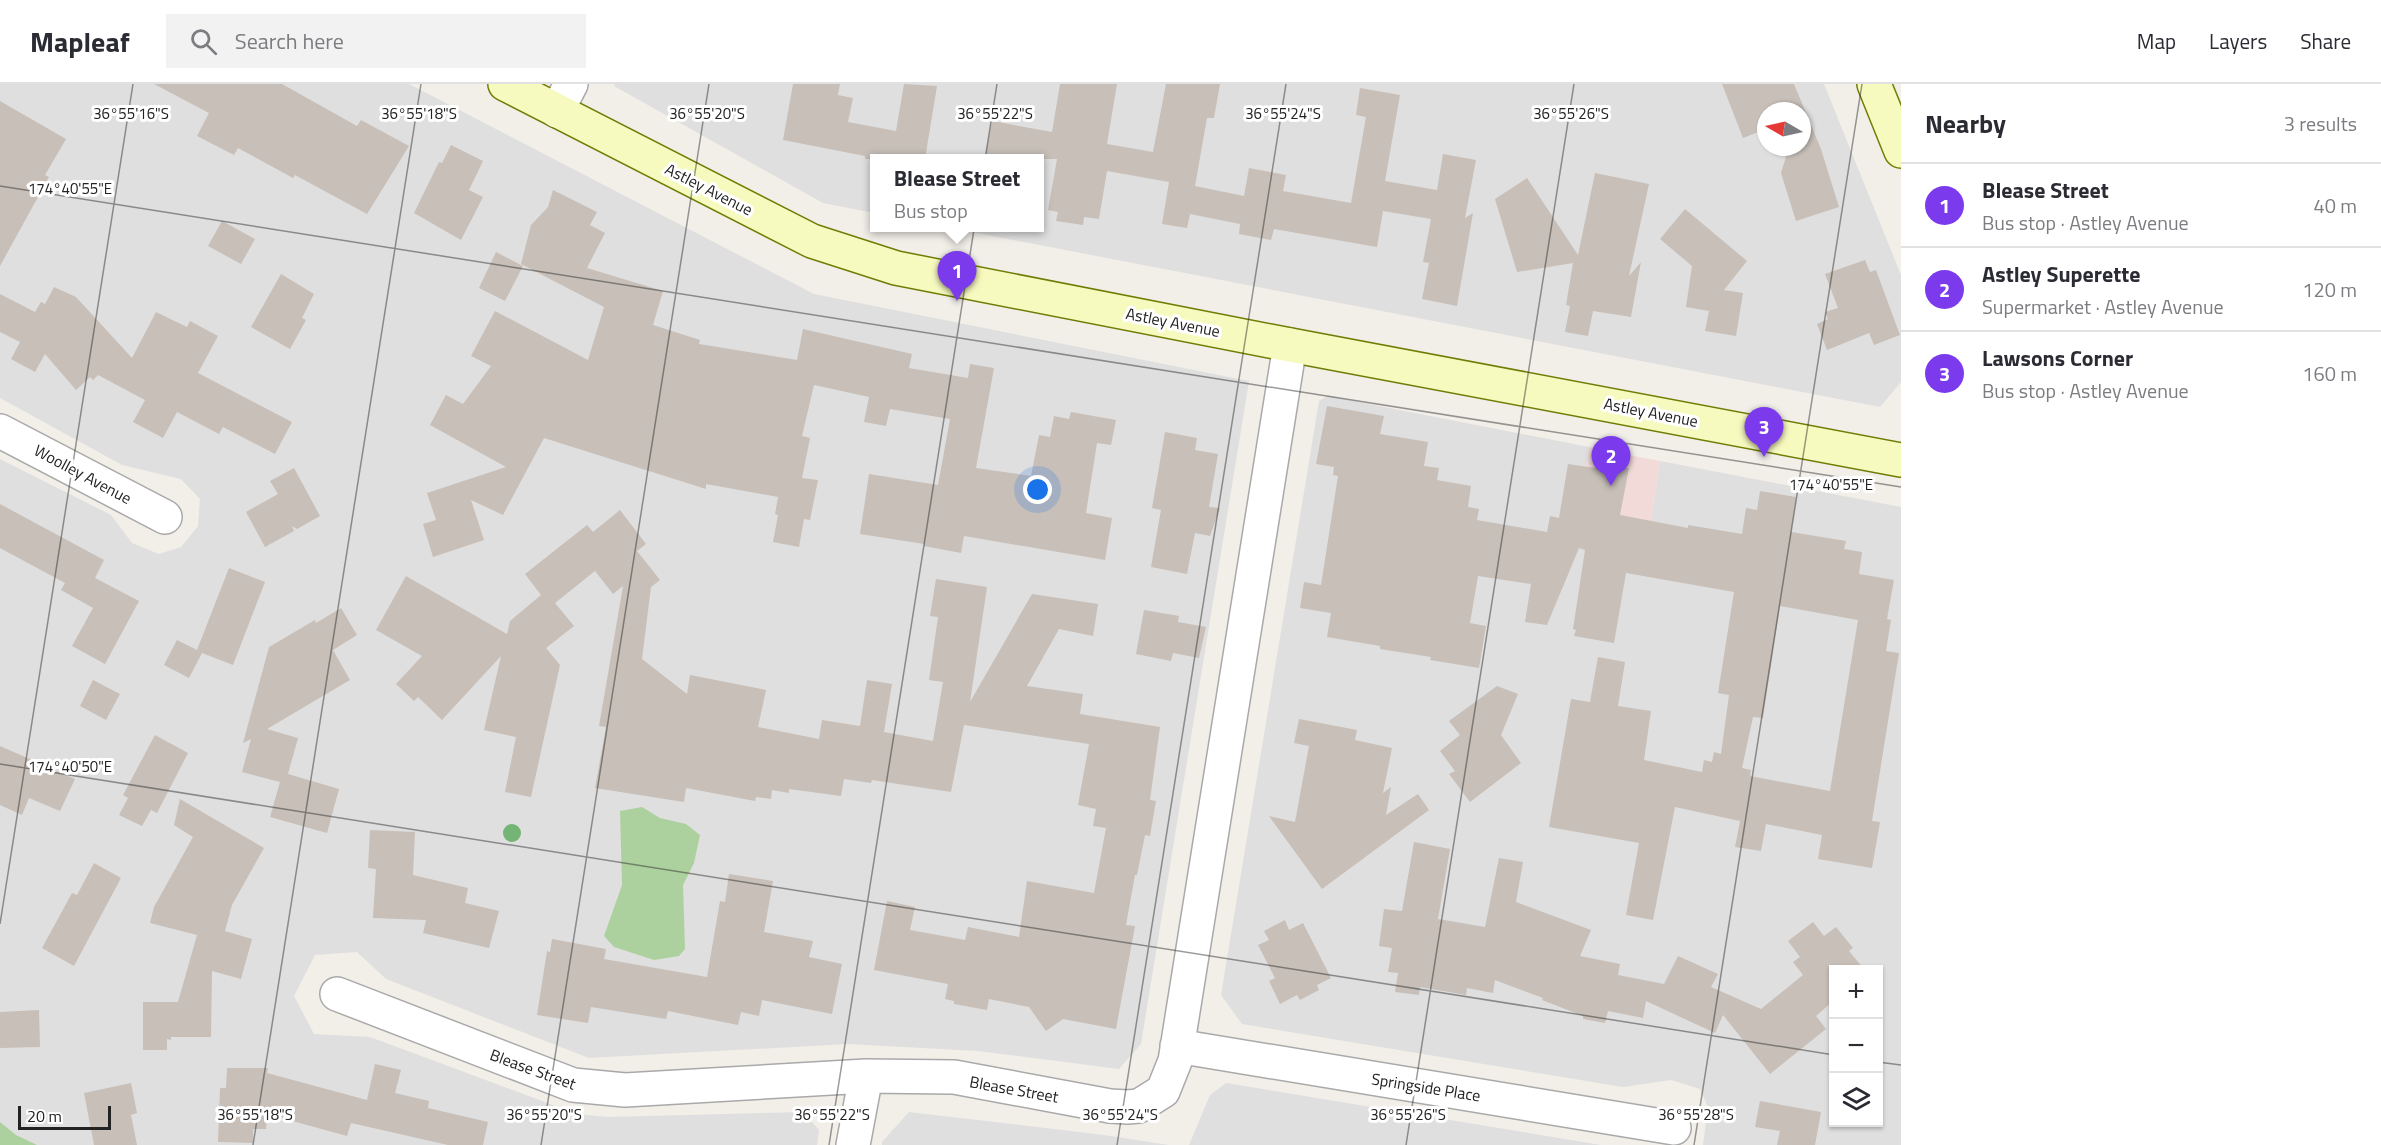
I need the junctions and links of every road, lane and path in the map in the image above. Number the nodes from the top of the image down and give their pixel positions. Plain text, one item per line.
1 (505, 84) edge
2 (1874, 84) edge
3 (564, 97) edge
4 (1901, 151) edge
5 (1290, 345) junction
6 (0, 430) edge
7 (1893, 454) edge
8 (165, 517) dead end
9 (337, 994) dead end
10 (1177, 1046) junction
11 (866, 1076) junction
12 (1674, 1128) dead end
13 (853, 1145) edge

1 - 3 street, Astley Avenue
2 - 4 street
3 - 5 street, Astley Avenue
5 - 7 street, Astley Avenue
5 - 10 street, Blease Street
6 - 8 street, Woolley Avenue
9 - 11 street, Blease Street
10 - 11 street, Blease Street
10 - 12 street, Springside Place
11 - 13 street

